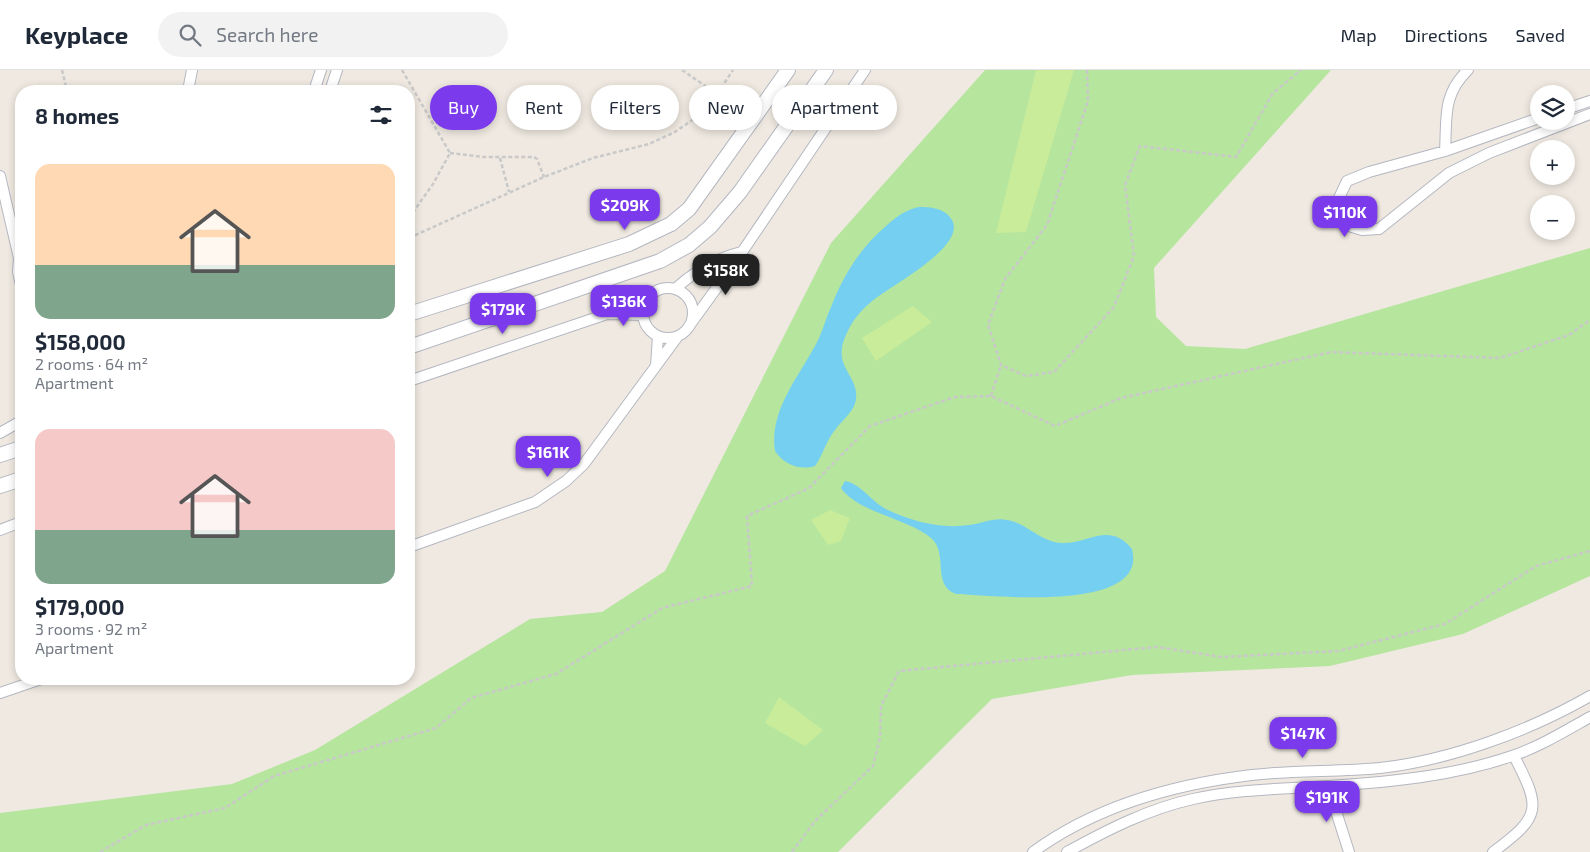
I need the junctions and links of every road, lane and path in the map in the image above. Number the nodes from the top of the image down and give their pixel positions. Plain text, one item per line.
1 (62, 70) edge
2 (192, 70) edge
3 (321, 70) edge
4 (337, 70) edge
5 (402, 70) edge
6 (682, 70) edge
7 (733, 70) edge
8 (788, 70) edge
9 (826, 70) edge
10 (865, 70) edge
11 (1087, 70) edge
12 (1300, 70) edge
13 (1468, 70) edge
14 (66, 85) edge
15 (189, 85) edge
16 (316, 85) edge
17 (332, 85) edge
18 (411, 85) edge
19 (704, 85) edge
20 (723, 85) edge
21 (415, 92) edge
22 (1590, 100) edge
23 (1575, 106) edge
24 (1590, 114) edge
25 (1530, 121) edge
26 (689, 122) edge
27 (1445, 151) junction
28 (450, 153) junction
29 (500, 158) junction
30 (0, 176) edge
31 (544, 178) junction
32 (508, 192) junction
33 (2, 194) edge
34 (415, 210) edge
35 (415, 235) edge
36 (15, 241) edge
37 (741, 252) junction
38 (675, 288) junction
39 (650, 295) junction
40 (415, 312) edge
41 (607, 314) junction
42 (643, 315) junction
43 (1590, 320) edge
44 (689, 326) junction
45 (658, 336) junction
46 (678, 336) junction
47 (415, 345) edge
48 (1001, 365) junction
49 (656, 367) junction
50 (415, 380) edge
51 (991, 396) junction
52 (15, 424) edge
53 (0, 433) edge
54 (15, 450) edge
55 (0, 455) edge
56 (15, 481) edge
57 (0, 486) edge
58 (15, 524) edge
59 (0, 530) edge
60 (415, 545) edge
61 (1590, 550) edge
62 (23, 685) edge
63 (0, 693) edge
64 (1590, 696) edge
65 (1590, 717) edge
66 (1514, 756) junction
67 (1253, 775) junction
68 (1328, 786) junction
69 (1254, 790) junction
70 (100, 852) edge
71 (792, 852) edge
72 (1034, 852) edge
73 (1067, 852) edge
74 (1349, 852) edge
75 (1493, 852) edge

1 - 14 path
2 - 15 street
3 - 16 street
4 - 17 street
5 - 18 path
6 - 19 path
7 - 20 path
8 - 40 street
9 - 47 street
10 - 37 street
11 - 48 path
12 - 48 path
13 - 27 street
21 - 28 path
22 - 23 street
24 - 27 street
25 - 27 street
26 - 31 path
28 - 29 path
28 - 34 path
29 - 31 path
29 - 32 path
30 - 33 street
31 - 32 path
32 - 35 path
33 - 36 street
37 - 38 street
37 - 44 street
38 - 39 street
38 - 44 street
39 - 41 street
39 - 42 street
41 - 42 street
41 - 50 street
42 - 45 street
43 - 51 path
44 - 46 street
45 - 46 street
45 - 49 street
46 - 49 street
48 - 51 path
49 - 60 street
51 - 70 path
52 - 53 street
54 - 55 street
56 - 57 street
58 - 59 street
61 - 71 path
62 - 63 street
64 - 67 street
65 - 66 street
66 - 68 street
66 - 75 street
67 - 69 street
67 - 72 street
68 - 69 street
68 - 74 street
69 - 73 street

